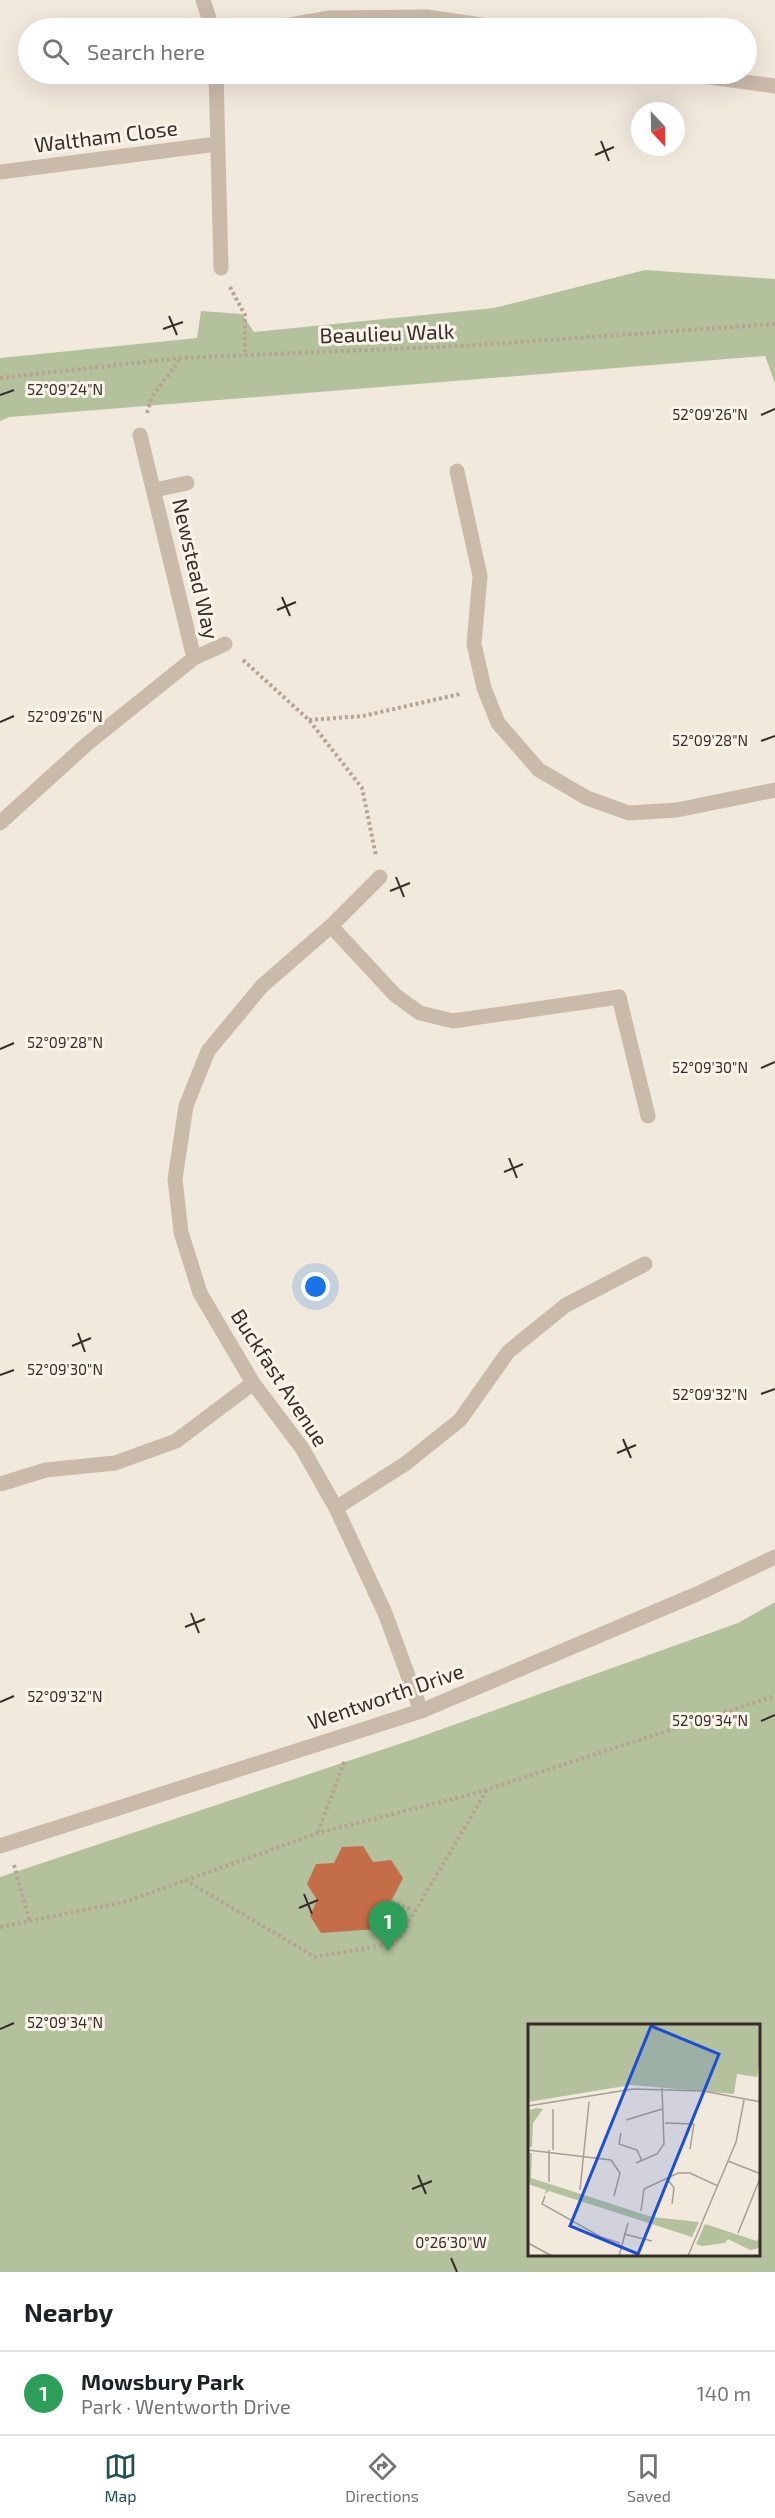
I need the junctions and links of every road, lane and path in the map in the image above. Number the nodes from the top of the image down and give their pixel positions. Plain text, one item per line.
1 (204, 0) edge
2 (209, 18) edge
3 (330, 18) edge
4 (434, 18) edge
5 (216, 84) edge
6 (757, 84) edge
7 (775, 86) edge
8 (217, 144) junction
9 (0, 172) edge
10 (221, 268) joint
11 (775, 324) edge
12 (245, 355) junction
13 (180, 358) junction
14 (0, 378) edge
15 (140, 435) joint
16 (457, 471) dead end
17 (187, 483) dead end
18 (155, 489) junction
19 (225, 644) joint
20 (194, 658) junction
21 (484, 688) junction
22 (309, 720) junction
23 (775, 790) edge
24 (0, 824) edge
25 (380, 877) joint
26 (331, 926) junction
27 (648, 1116) dead end
28 (645, 1264) dead end
29 (253, 1383) junction
30 (0, 1484) edge
31 (336, 1508) junction
32 (775, 1557) edge
33 (775, 1696) edge
34 (421, 1711) junction
35 (356, 1731) junction
36 (487, 1789) junction
37 (318, 1833) junction
38 (4, 1845) edge
39 (185, 1880) junction
40 (392, 1901) dead end
41 (416, 1911) junction
42 (30, 1922) junction
43 (0, 1927) edge

1 - 2 street
3 - 4 street
5 - 8 street
6 - 7 street
8 - 9 street, Waltham Close
8 - 10 street
10 - 12 path
11 - 12 path, Beaulieu Walk
12 - 13 path, Beaulieu Walk
13 - 14 path, Beaulieu Walk
13 - 15 path
15 - 18 street, Newstead Way
16 - 21 street
17 - 18 street, Newstead Way
18 - 20 street, Newstead Way
19 - 20 street, Newstead Way
19 - 22 path
20 - 24 street, Newstead Way
21 - 22 path
21 - 23 street
22 - 25 path
25 - 26 street, Buckfast Avenue
26 - 27 street
26 - 29 street, Buckfast Avenue
28 - 31 street
29 - 30 street
29 - 31 street, Buckfast Avenue
31 - 34 street, Buckfast Avenue
32 - 34 street, Wentworth Drive
33 - 36 path
34 - 35 street, Wentworth Drive
35 - 37 path
35 - 38 street, Wentworth Drive
36 - 37 path
36 - 41 path
37 - 39 path
38 - 42 path
39 - 41 path
39 - 42 path
40 - 41 path
42 - 43 path

